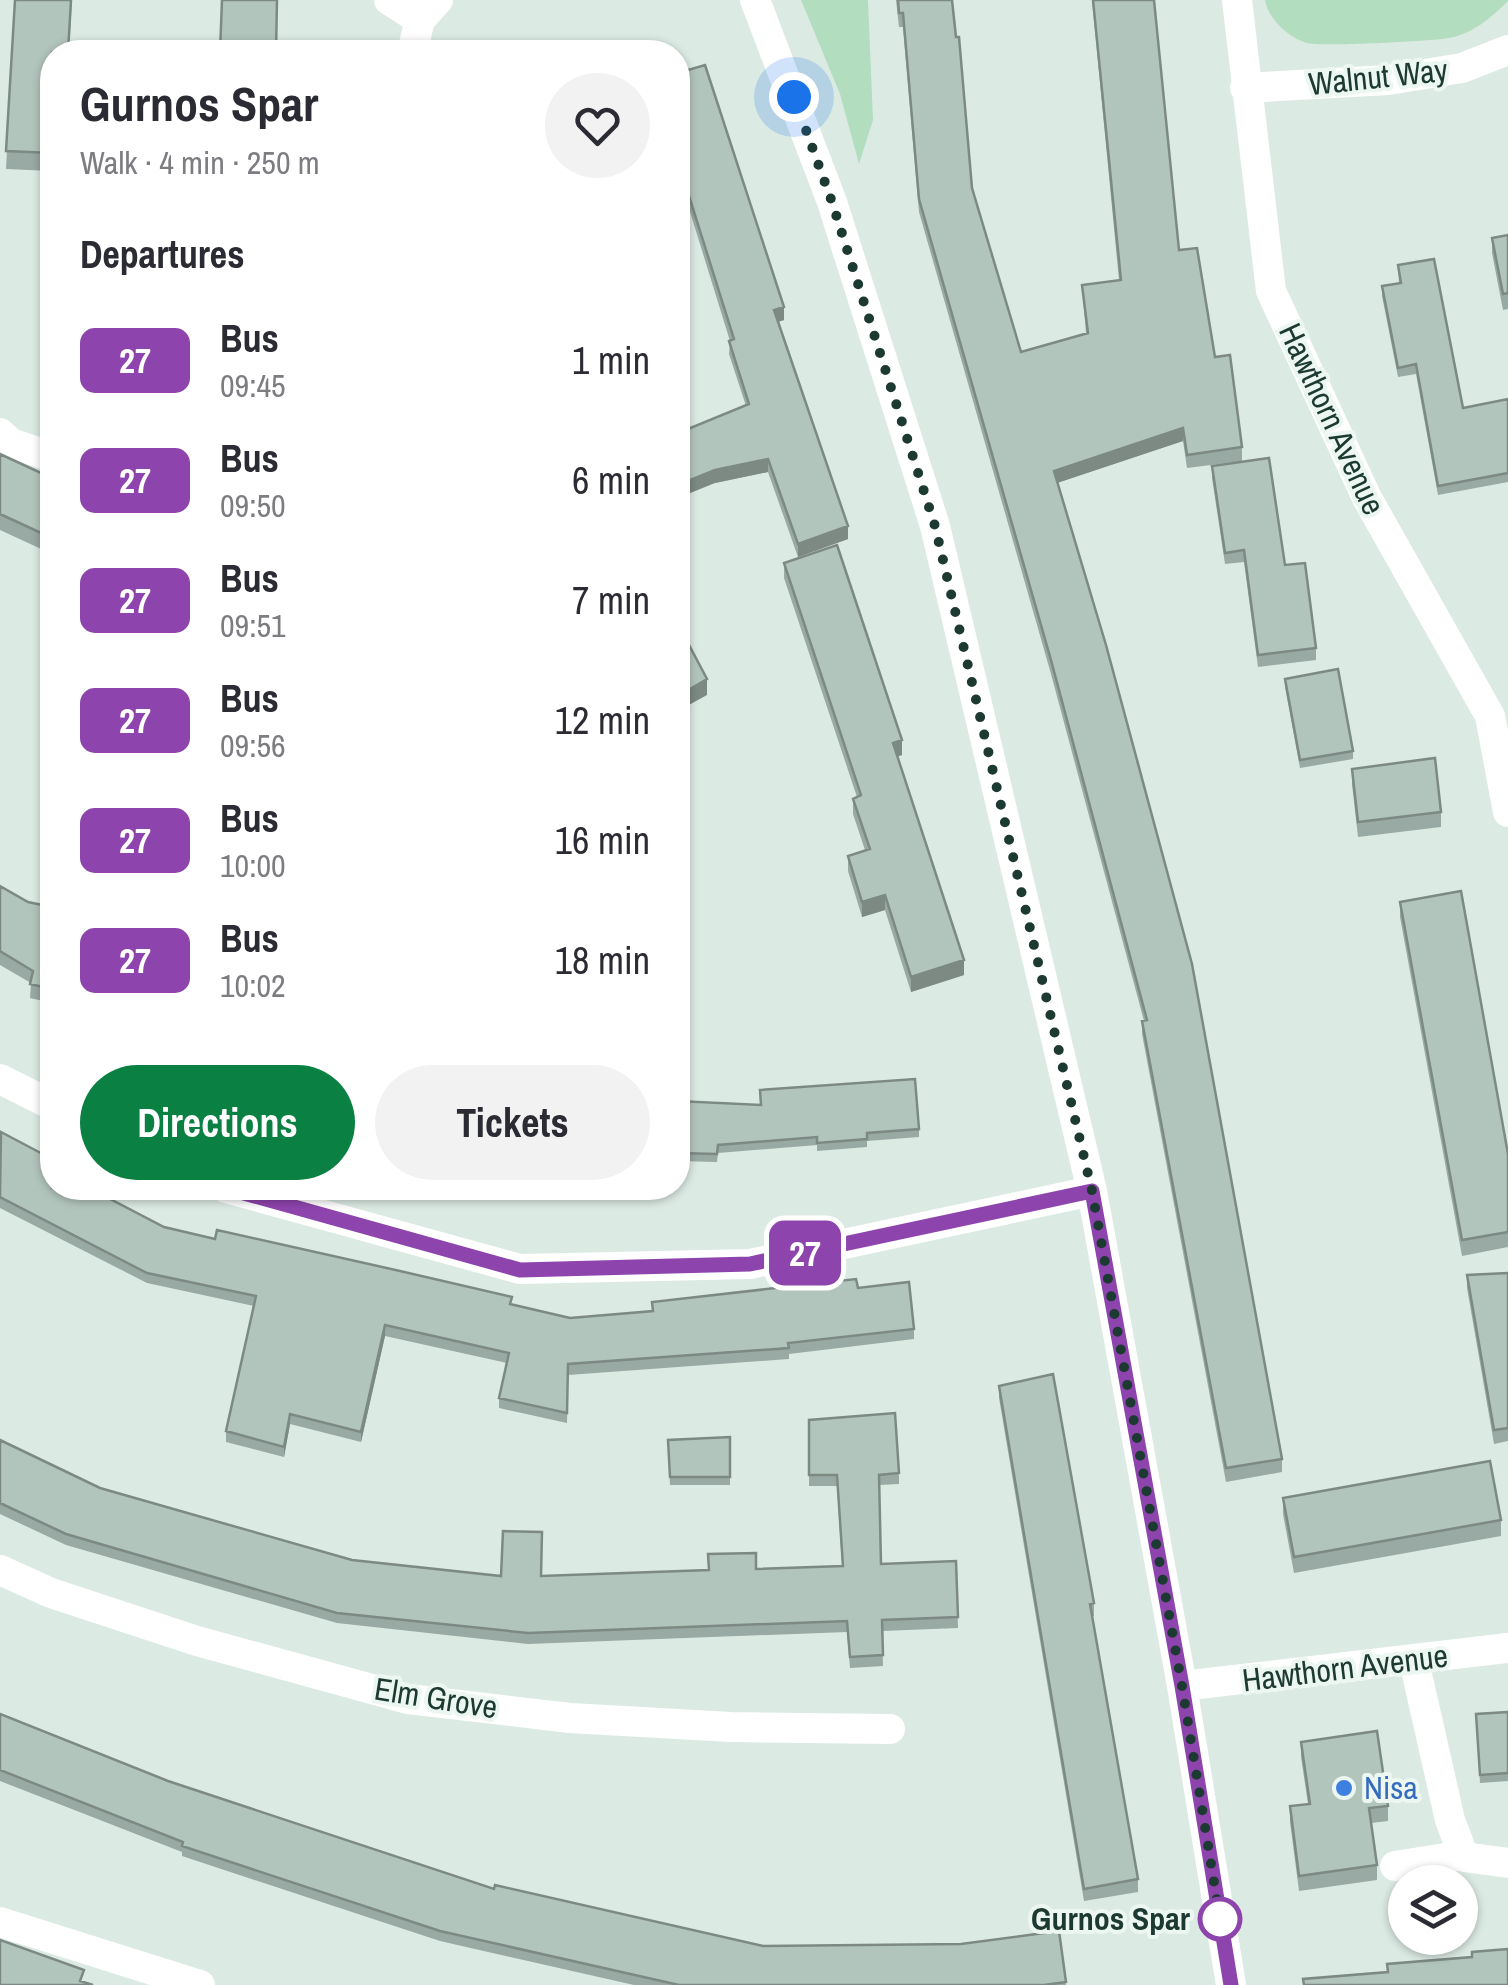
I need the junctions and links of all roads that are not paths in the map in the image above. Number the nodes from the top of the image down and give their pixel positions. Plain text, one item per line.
1 (389, 0) edge
2 (754, 0) edge
3 (1237, 0) edge
4 (429, 10) edge
5 (417, 40) edge
6 (1508, 50) edge
7 (1245, 88) junction
8 (0, 433) edge
9 (40, 453) edge
10 (1508, 812) edge
11 (0, 1080) edge
12 (40, 1098) edge
13 (1092, 1191) junction
14 (270, 1200) edge
15 (0, 1570) edge
16 (1508, 1648) edge
17 (1414, 1661) junction
18 (1182, 1686) junction
19 (890, 1728) dead end
20 (1464, 1855) junction
21 (1508, 1863) edge
22 (1401, 1865) edge
23 (0, 1922) edge
24 (200, 1985) edge
25 (1231, 1985) edge

1 - 4 street
2 - 13 street
3 - 7 street, Hawthorn Avenue
4 - 5 street
6 - 7 street, Walnut Way
7 - 10 street, Hawthorn Avenue
8 - 9 street
11 - 12 street
13 - 14 street
13 - 18 street
15 - 19 street, Elm Grove
16 - 17 street, Hawthorn Avenue
17 - 18 street, Hawthorn Avenue
17 - 20 street
18 - 25 street
20 - 21 street
20 - 22 street
23 - 24 street

